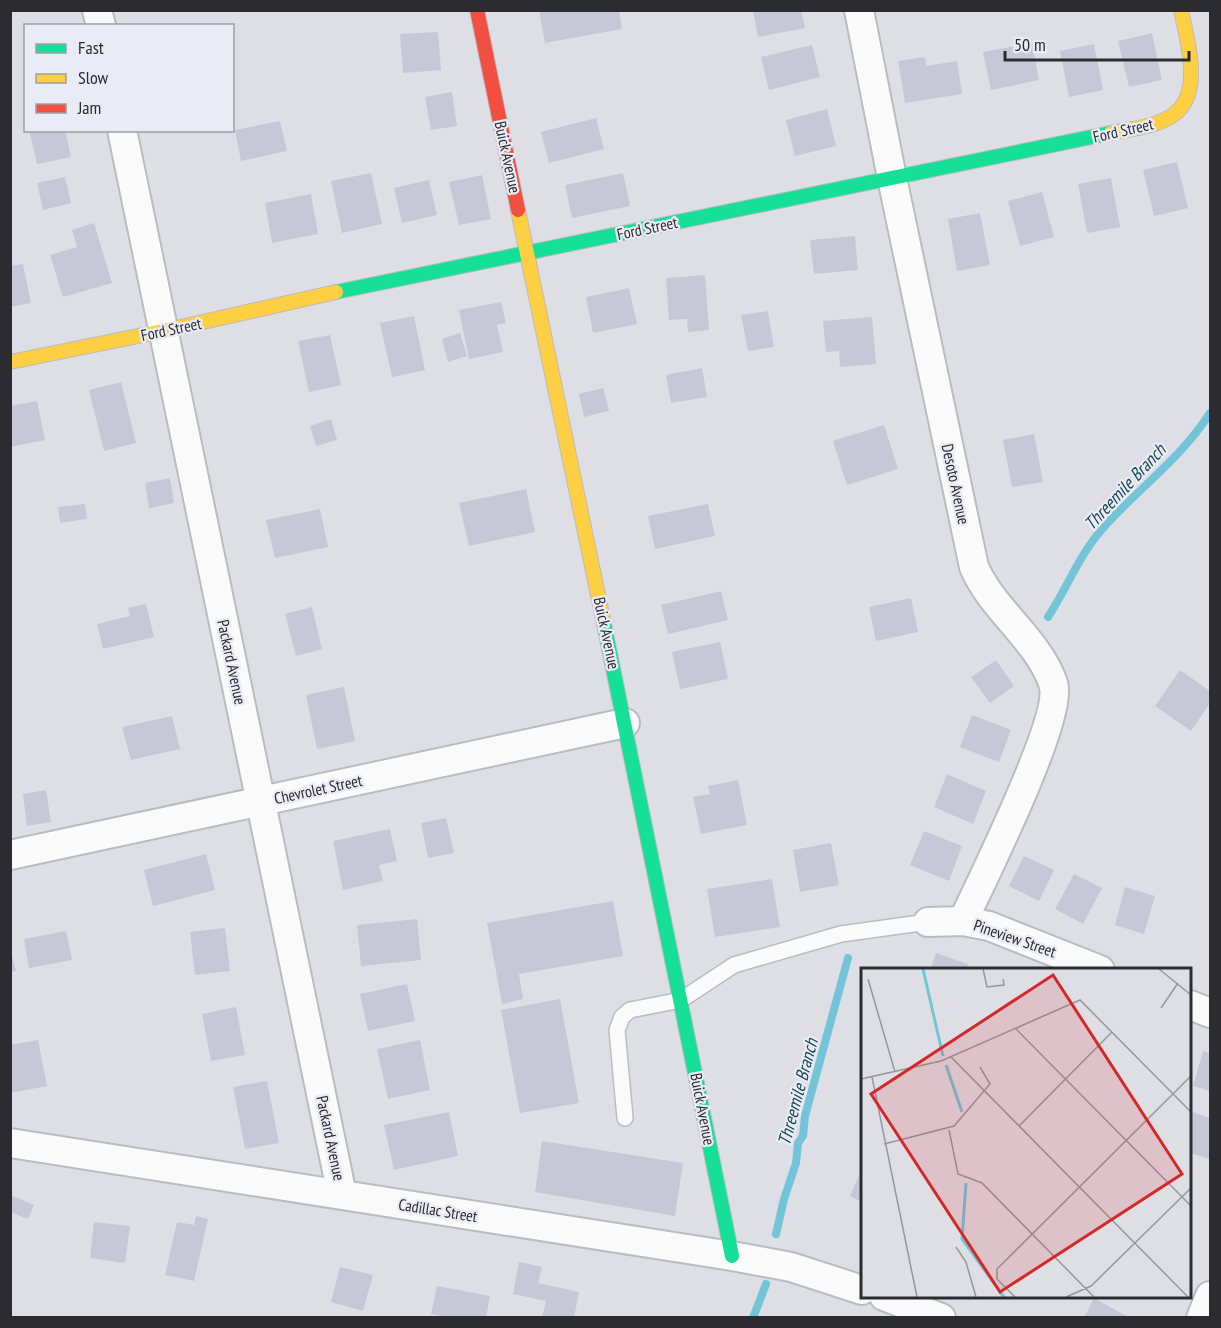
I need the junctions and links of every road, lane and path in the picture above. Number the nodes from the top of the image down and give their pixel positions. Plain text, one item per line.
1 (477, 10) edge
2 (859, 10) edge
3 (1181, 10) edge
4 (122, 132) edge
5 (892, 178) junction
6 (528, 252) junction
7 (163, 331) junction
8 (10, 362) edge
9 (625, 723) junction
10 (262, 801) junction
11 (10, 855) edge
12 (963, 921) junction
13 (928, 922) joint
14 (1097, 968) edge
15 (681, 1000) junction
16 (1191, 1005) edge
17 (1210, 1013) edge
18 (625, 1118) dead end
19 (10, 1143) edge
20 (342, 1195) junction
21 (732, 1256) junction
22 (861, 1290) edge
23 (1210, 1296) edge
24 (889, 1298) edge
25 (941, 1317) edge
26 (1201, 1317) edge

1 - 6 street, Buick Avenue
2 - 5 street, Desoto Avenue
3 - 5 street, Ford Street
4 - 7 street, Packard Avenue
5 - 6 street, Ford Street
5 - 12 street, Desoto Avenue
6 - 7 street, Ford Street
6 - 9 street, Buick Avenue
7 - 8 street, Ford Street
7 - 10 street, Packard Avenue
9 - 10 street, Chevrolet Street
9 - 15 street, Buick Avenue
10 - 11 street, Chevrolet Street
10 - 20 street, Packard Avenue
12 - 13 street, Pineview Street
12 - 14 street, Pineview Street
13 - 15 lane
15 - 18 lane
15 - 21 street, Buick Avenue
16 - 17 street
19 - 20 street, Cadillac Street
20 - 21 street, Cadillac Street
21 - 22 street, Cadillac Street
23 - 26 street
24 - 25 street

